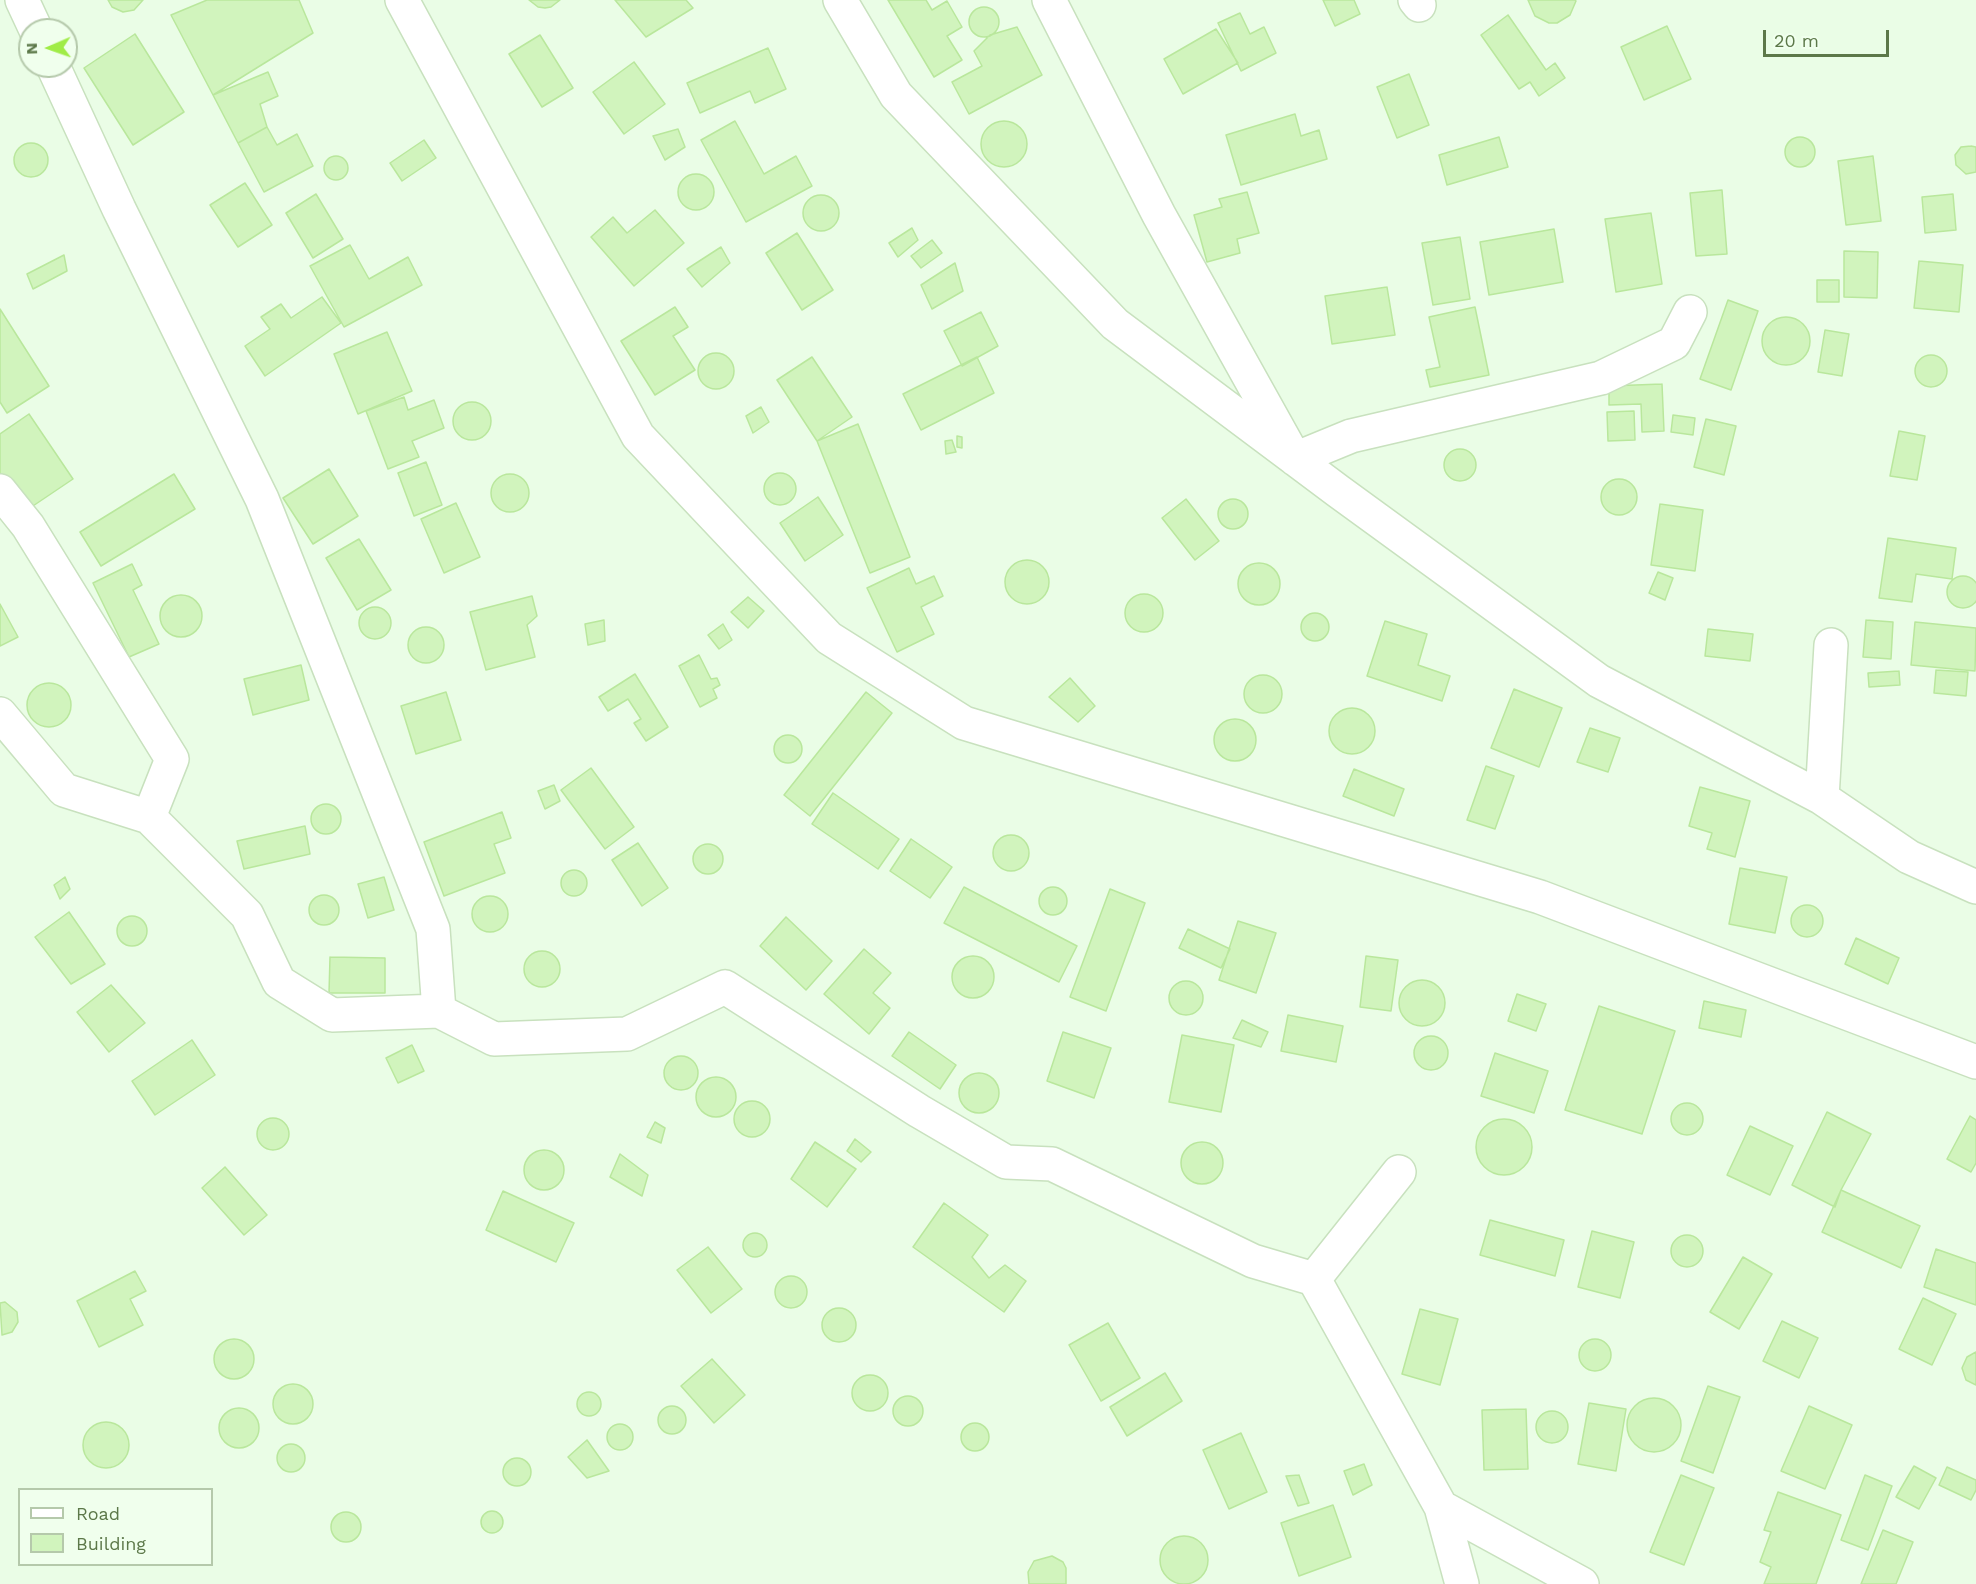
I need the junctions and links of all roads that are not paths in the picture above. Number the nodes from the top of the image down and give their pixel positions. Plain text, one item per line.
1 (22, 0) edge
2 (402, 0) edge
3 (840, 0) edge
4 (1049, 0) edge
5 (30, 18) edge
6 (59, 78) edge
7 (1690, 312) dead end
8 (1295, 459) junction
9 (0, 491) edge
10 (1831, 645) dead end
11 (0, 714) edge
12 (1822, 798) junction
13 (149, 817) junction
14 (1976, 887) edge
15 (439, 1011) junction
16 (1976, 1062) edge
17 (1399, 1172) dead end
18 (1314, 1280) junction
19 (1441, 1507) junction
20 (1462, 1584) edge
21 (1582, 1584) edge

1 - 5 street
2 - 16 street
3 - 8 street
4 - 8 street
6 - 15 street
7 - 8 street
8 - 12 street
9 - 13 street
10 - 12 street
11 - 13 street
12 - 14 street
13 - 15 street
15 - 18 street
17 - 18 street
18 - 19 street
19 - 20 street
19 - 21 street

